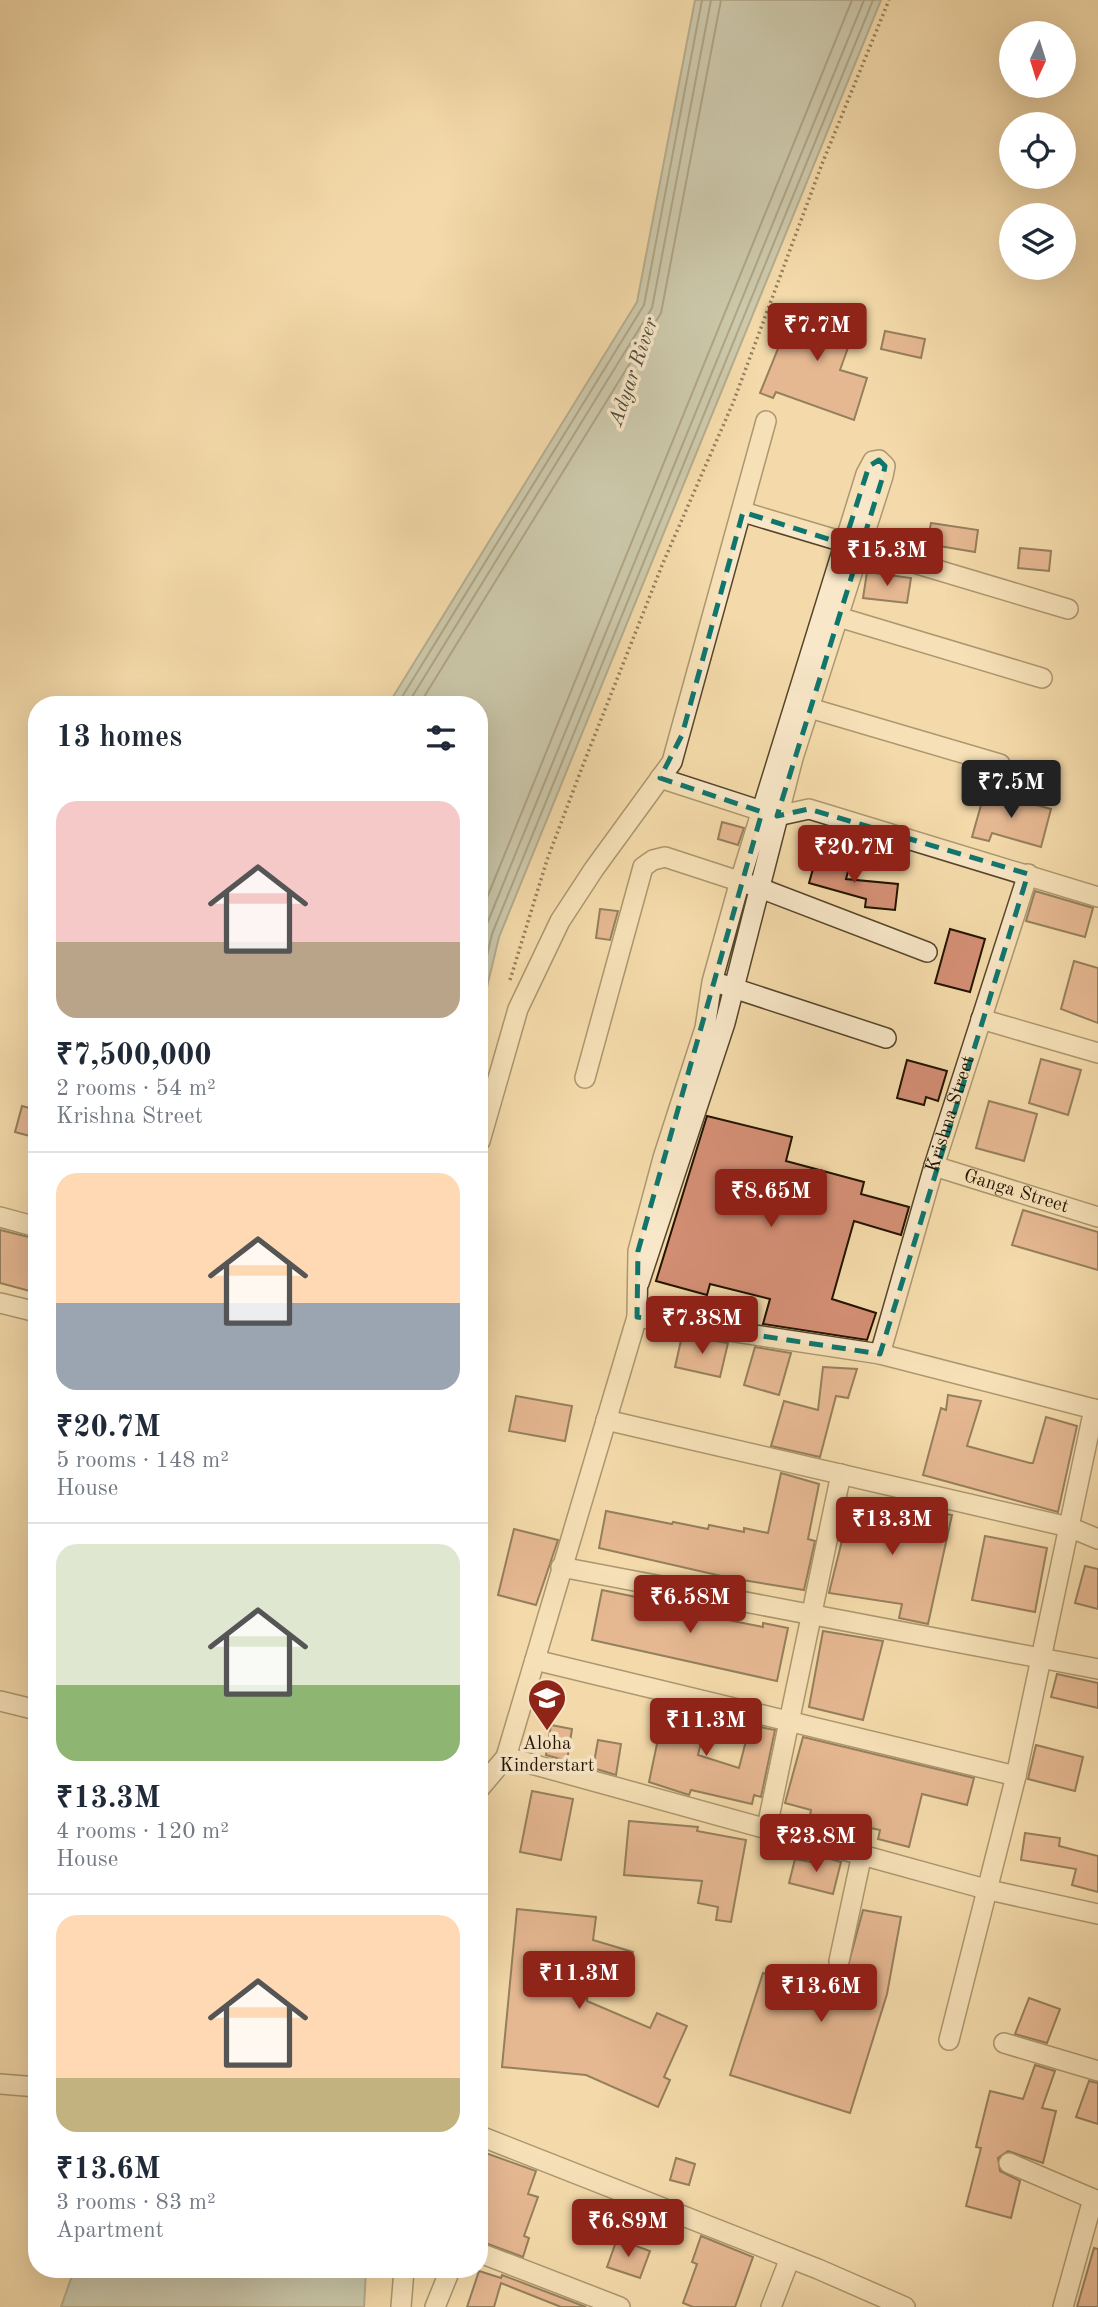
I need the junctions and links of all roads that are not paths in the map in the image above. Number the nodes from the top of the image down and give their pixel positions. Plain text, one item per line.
1 (766, 421) dead end
2 (743, 512) junction
3 (852, 546) junction
4 (1068, 609) dead end
5 (830, 614) junction
6 (1042, 678) dead end
7 (802, 705) junction
8 (1000, 764) dead end
9 (660, 778) junction
10 (769, 814) junction
11 (1028, 874) junction
12 (740, 881) junction
13 (760, 888) junction
14 (1098, 897) edge
15 (927, 952) dead end
16 (712, 982) junction
17 (734, 987) junction
18 (981, 1019) junction
19 (886, 1038) dead end
20 (1098, 1053) edge
21 (585, 1078) dead end
22 (488, 1113) edge
23 (681, 1125) junction
24 (934, 1166) junction
25 (0, 1217) edge
26 (1098, 1217) edge
27 (28, 1225) edge
28 (0, 1303) edge
29 (28, 1310) edge
30 (637, 1317) junction
31 (880, 1354) junction
32 (1096, 1409) edge
33 (606, 1420) junction
34 (841, 1474) junction
35 (1069, 1527) junction
36 (1098, 1539) edge
37 (561, 1567) junction
38 (813, 1614) junction
39 (1042, 1657) junction
40 (535, 1660) junction
41 (1098, 1669) edge
42 (0, 1700) edge
43 (28, 1708) edge
44 (790, 1722) junction
45 (506, 1757) junction
46 (1016, 1776) junction
47 (488, 1778) edge
48 (767, 1827) junction
49 (862, 1854) junction
50 (989, 1890) junction
51 (1098, 1914) edge
52 (839, 1961) dead end
53 (949, 2040) dead end
54 (1003, 2043) dead end
55 (1098, 2071) edge
56 (0, 2084) edge
57 (28, 2086) edge
58 (488, 2139) edge
59 (1009, 2164) dead end
60 (1096, 2200) edge
61 (488, 2256) edge
62 (790, 2258) junction
63 (403, 2278) edge
64 (447, 2278) edge
65 (598, 2303) edge
66 (401, 2307) edge
67 (435, 2307) edge
68 (620, 2307) edge
69 (771, 2307) edge
70 (905, 2307) edge
71 (1063, 2307) edge

1 - 2 street
2 - 3 street
2 - 9 street
3 - 4 street
3 - 5 street
5 - 6 street
5 - 7 street
7 - 8 street
7 - 10 street
9 - 10 street
9 - 22 street
10 - 11 street
10 - 12 street
10 - 13 street
11 - 14 street
11 - 18 street, Krishna Street
12 - 13 street
12 - 16 street
12 - 21 street
13 - 15 street
13 - 17 street
16 - 17 street
16 - 23 street
17 - 19 street
17 - 23 street
18 - 20 street
18 - 24 street, Krishna Street
23 - 30 street
24 - 26 street, Ganga Street
24 - 31 street, Krishna Street
25 - 27 street
28 - 29 street
30 - 31 street
30 - 33 street
31 - 32 street
32 - 35 street
33 - 34 street
33 - 37 street
34 - 35 street
34 - 38 street
35 - 36 street
35 - 39 street
37 - 38 street
37 - 40 street
38 - 39 street
38 - 44 street
39 - 41 street
39 - 46 street
40 - 44 street
40 - 45 street
42 - 43 street
44 - 46 street
44 - 48 street
45 - 47 street
45 - 48 street
46 - 50 street
48 - 49 street
49 - 50 street
49 - 52 street
50 - 51 street
50 - 53 street
54 - 55 street
56 - 57 street
58 - 62 street
59 - 60 street
60 - 71 street
61 - 65 street
62 - 69 street
62 - 70 street
63 - 66 street
64 - 67 street
65 - 68 street

